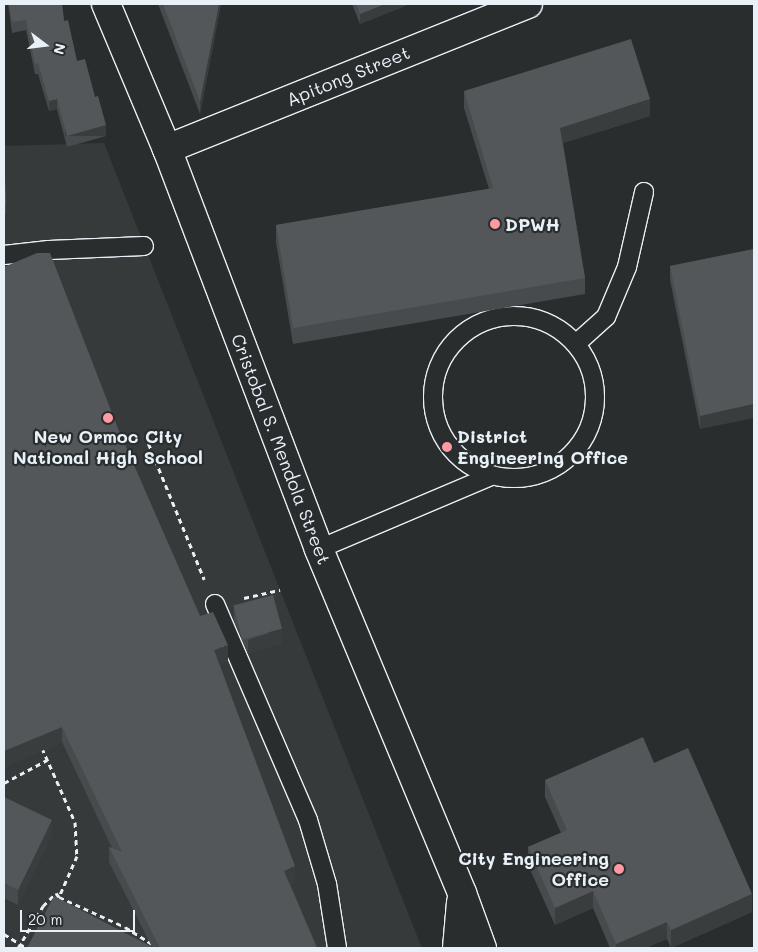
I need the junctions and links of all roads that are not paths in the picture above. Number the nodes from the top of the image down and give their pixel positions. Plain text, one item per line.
1 (106, 4) edge
2 (528, 4) edge
3 (167, 149) junction
4 (644, 192) dead end
5 (144, 246) dead end
6 (4, 256) edge
7 (578, 342) junction
8 (489, 477) junction
9 (319, 550) junction
10 (215, 604) road end
11 (462, 893) junction
12 (337, 948) edge
13 (457, 948) edge
14 (482, 948) edge

1 - 3 street, Cristobal S. Mendola Street
2 - 3 street, Apitong Street
3 - 9 street, Cristobal S. Mendola Street
4 - 7 lane
5 - 6 lane
7 - 8 lane
7 - 8 lane
8 - 9 lane
9 - 11 street, Cristobal S. Mendola Street
10 - 12 lane
11 - 13 street, Cristobal S. Mendola Street
11 - 14 street, Cristobal S. Mendola Street

